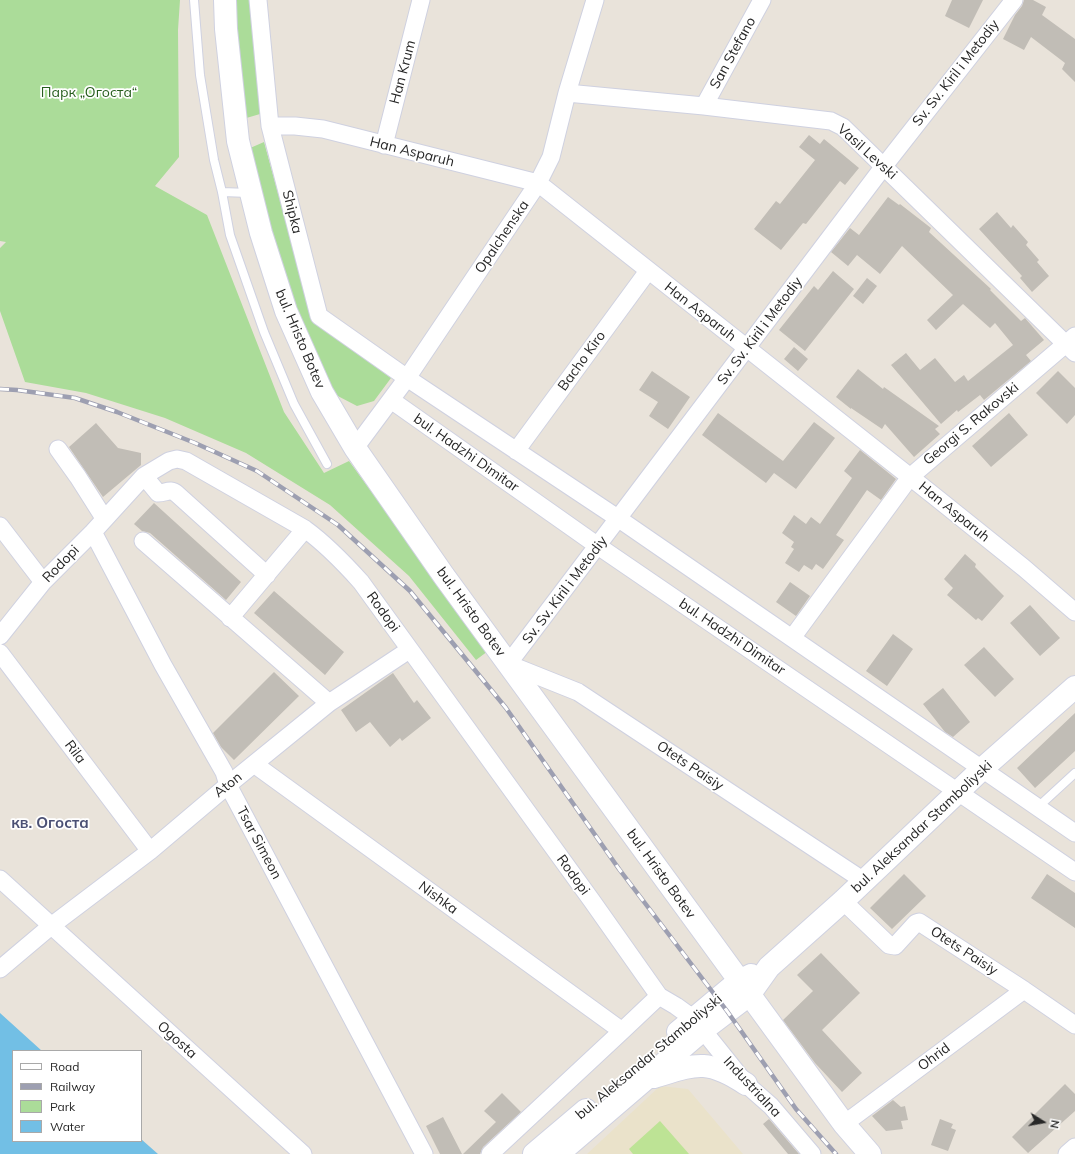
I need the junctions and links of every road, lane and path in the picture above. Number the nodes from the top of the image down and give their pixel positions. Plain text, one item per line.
1 (194, 0) edge
2 (225, 0) edge
3 (258, 0) edge
4 (421, 0) edge
5 (595, 0) edge
6 (762, 0) edge
7 (1014, 0) edge
8 (567, 93) junction
9 (704, 106) junction
10 (270, 126) junction
11 (384, 144) junction
12 (884, 166) junction
13 (538, 184) junction
14 (222, 192) junction
15 (251, 193) junction
16 (648, 271) junction
17 (1072, 344) edge
18 (747, 349) junction
19 (407, 378) junction
20 (391, 400) junction
21 (355, 448) junction
22 (58, 449) dead end
23 (516, 450) junction
24 (327, 464) dead end
25 (144, 476) junction
26 (910, 477) junction
27 (104, 518) junction
28 (619, 519) junction
29 (0, 526) edge
30 (305, 529) junction
31 (93, 532) junction
32 (143, 541) dead end
33 (598, 546) junction
34 (267, 575) junction
35 (43, 582) junction
36 (1075, 612) edge
37 (230, 618) junction
38 (0, 636) edge
39 (792, 638) junction
40 (409, 650) junction
41 (0, 653) edge
42 (508, 664) junction
43 (1075, 687) edge
44 (329, 703) junction
45 (254, 764) junction
46 (982, 769) junction
47 (1075, 772) edge
48 (228, 785) junction
49 (958, 792) junction
50 (1038, 807) junction
51 (1075, 833) edge
52 (150, 851) junction
53 (1075, 872) edge
54 (0, 879) edge
55 (864, 881) junction
56 (844, 901) junction
57 (51, 926) junction
58 (0, 969) edge
59 (744, 988) junction
60 (1024, 990) junction
61 (659, 996) junction
62 (698, 1024) junction
63 (1075, 1025) edge
64 (622, 1032) junction
65 (645, 1079) junction
66 (746, 1084) junction
67 (844, 1124) junction
68 (1075, 1147) edge
69 (303, 1154) edge
70 (424, 1154) edge
71 (490, 1154) edge
72 (534, 1154) edge
73 (558, 1154) edge
74 (812, 1154) edge
75 (870, 1154) edge
76 (1067, 1154) edge

1 - 14 lane
2 - 15 main road, bul. Hristo Botev
3 - 10 street, Shipka
4 - 11 street, Han Krum
5 - 8 street, Opalchenska
6 - 9 street, San Stefano
7 - 12 street, Sv. Sv. Kiril i Metodiy
8 - 9 street, Vasil Levski
8 - 13 street, Opalchenska
9 - 12 street, Vasil Levski
10 - 11 street, Han Asparuh
10 - 19 street, Shipka
11 - 13 street, Han Asparuh
12 - 17 street, Vasil Levski
12 - 18 street, Sv. Sv. Kiril i Metodiy
13 - 16 street, Han Asparuh
13 - 19 street, Opalchenska
14 - 15 lane
14 - 24 lane
15 - 21 main road, bul. Hristo Botev
16 - 18 street, Han Asparuh
16 - 23 street, Bacho Kiro
17 - 26 street, Georgi S. Rakovski
18 - 26 street, Han Asparuh
18 - 28 street, Sv. Sv. Kiril i Metodiy
19 - 20 street, Opalchenska
19 - 23 street, bul. Hadzhi Dimitar
20 - 21 street, Opalchenska
20 - 33 street, bul. Hadzhi Dimitar
21 - 42 main road, bul. Hristo Botev
22 - 27 street
23 - 28 street, bul. Hadzhi Dimitar
25 - 27 street, Rodopi
25 - 30 street, Rodopi
25 - 34 street
26 - 36 street, Han Asparuh
26 - 39 street, Georgi S. Rakovski
27 - 31 street, Rodopi
28 - 33 street, Sv. Sv. Kiril i Metodiy
28 - 39 street, bul. Hadzhi Dimitar
29 - 35 street
30 - 34 street
30 - 40 street, Rodopi
31 - 35 street, Rodopi
31 - 48 street, Tsar Simeon
32 - 37 street
33 - 42 street, Sv. Sv. Kiril i Metodiy
33 - 49 street, bul. Hadzhi Dimitar
34 - 37 street
35 - 38 street, Rodopi
37 - 44 street
39 - 46 street, bul. Hadzhi Dimitar
40 - 44 street, Aton
40 - 61 street, Rodopi
41 - 52 street, Rila
42 - 55 street, Otets Paisiy
42 - 59 main road, bul. Hristo Botev
43 - 46 main road, bul. Aleksandar Stamboliyski
44 - 45 street, Aton
45 - 48 street, Aton
45 - 64 street, Nishka
46 - 49 main road, bul. Aleksandar Stamboliyski
46 - 50 street, bul. Hadzhi Dimitar
47 - 50 lane
48 - 52 street, Aton
48 - 70 street, Tsar Simeon
49 - 53 street, bul. Hadzhi Dimitar
49 - 55 main road, bul. Aleksandar Stamboliyski
50 - 51 street, bul. Hadzhi Dimitar
52 - 57 street, Aton
54 - 57 street, Ogosta
55 - 56 main road, bul. Aleksandar Stamboliyski
56 - 59 main road, bul. Aleksandar Stamboliyski
56 - 60 street, Otets Paisiy
57 - 58 street
57 - 69 street, Ogosta
59 - 62 main road, bul. Aleksandar Stamboliyski
59 - 67 main road, bul. Hristo Botev
60 - 63 street, Otets Paisiy
60 - 67 street, Ohrid
61 - 62 street, Rodopi
61 - 64 street
62 - 65 main road, bul. Aleksandar Stamboliyski
62 - 66 street, Industrialna
62 - 72 main road, bul. Aleksandar Stamboliyski
64 - 71 street
65 - 66 main road
65 - 73 main road, bul. Aleksandar Stamboliyski
66 - 74 street, Industrialna
67 - 75 main road, bul. Hristo Botev
68 - 76 street

